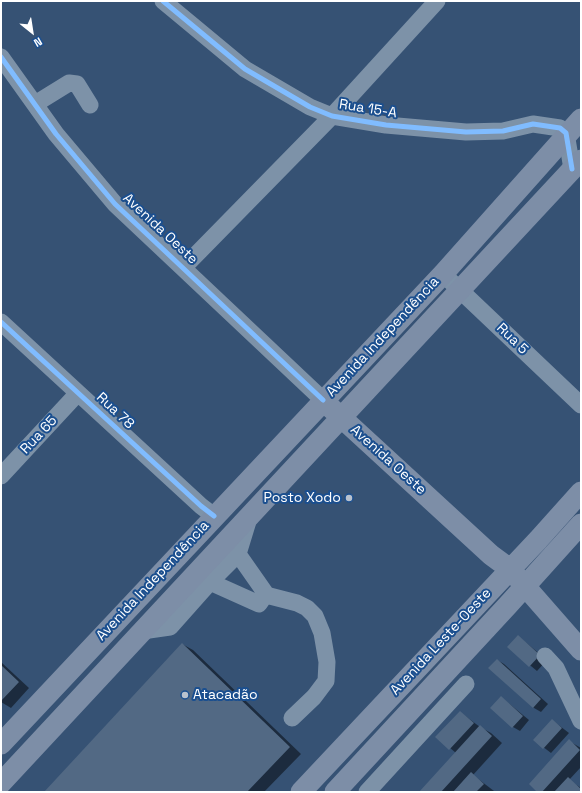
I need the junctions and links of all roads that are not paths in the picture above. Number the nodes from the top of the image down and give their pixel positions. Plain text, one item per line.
1 (437, 1) edge
2 (169, 3) edge
3 (1, 57) edge
4 (35, 104) junction
5 (90, 106) dead end
6 (332, 116) junction
7 (581, 119) edge
8 (566, 133) junction
9 (577, 164) edge
10 (183, 268) junction
11 (443, 274) junction
12 (460, 289) junction
13 (1, 322) edge
14 (78, 393) junction
15 (323, 400) junction
16 (581, 405) edge
17 (340, 417) junction
18 (1, 476) edge
19 (581, 492) edge
20 (214, 516) junction
21 (249, 518) junction
22 (581, 524) edge
23 (238, 554) junction
24 (510, 569) junction
25 (210, 582) junction
26 (525, 586) junction
27 (266, 595) junction
28 (142, 631) junction
29 (581, 650) edge
30 (545, 656) dead end
31 (466, 684) dead end
32 (292, 718) dead end
33 (581, 721) edge
34 (1, 744) edge
35 (1, 783) edge
36 (301, 792) edge
37 (335, 792) edge
38 (367, 792) edge

1 - 6 street
2 - 6 street, Rua 15-A
3 - 4 street, Avenida Oeste
4 - 5 street
4 - 10 street, Avenida Oeste
6 - 8 street, Rua 15-A
6 - 10 street
7 - 8 main road, Avenida Independência
8 - 9 street
8 - 11 main road, Avenida Independência
9 - 12 main road, Avenida Independência
10 - 15 street, Avenida Oeste
11 - 12 street, Rua 5
11 - 15 main road, Avenida Independência
12 - 16 street, Rua 5
12 - 17 main road, Avenida Independência
13 - 14 street, Rua 78
14 - 18 street, Rua 65
14 - 20 street, Rua 78
15 - 17 main road, Avenida Oeste
15 - 20 main road, Avenida Independência
17 - 21 main road, Avenida Independência
17 - 24 main road, Avenida Oeste
19 - 24 main road, Avenida Leste-Oeste
20 - 34 main road, Avenida Independência
21 - 23 street
21 - 28 main road, Avenida Independência
22 - 26 main road, Avenida Leste-Oeste
23 - 25 street
23 - 27 street
24 - 26 main road, Avenida Oeste
24 - 36 main road, Avenida Leste-Oeste
25 - 27 street
25 - 28 street
26 - 29 main road, Avenida Oeste
26 - 37 main road, Avenida Leste-Oeste
27 - 32 street
28 - 35 main road, Avenida Independência
30 - 33 street
31 - 38 street

